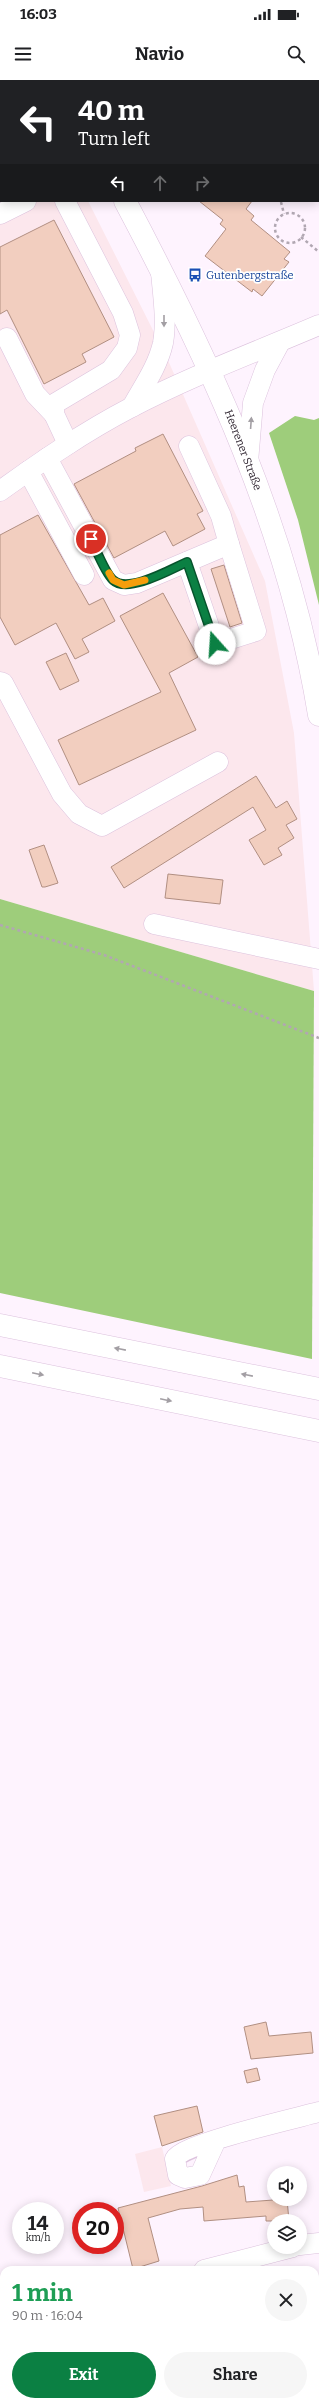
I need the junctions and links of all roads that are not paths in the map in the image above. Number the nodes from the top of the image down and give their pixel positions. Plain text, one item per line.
1 (24, 202) edge
2 (66, 202) edge
3 (126, 202) edge
4 (0, 214) edge
5 (161, 268) junction
6 (319, 325) edge
7 (7, 338) dead end
8 (280, 342) junction
9 (211, 370) junction
10 (132, 407) junction
11 (54, 414) junction
12 (68, 444) junction
13 (190, 446) dead end
14 (47, 458) junction
15 (248, 462) junction
16 (28, 471) junction
17 (0, 491) edge
18 (228, 544) junction
19 (187, 562) junction
20 (84, 576) dead end
21 (0, 682) edge
22 (319, 715) edge
23 (218, 762) dead end
24 (154, 924) dead end
25 (319, 959) edge
26 (0, 1325) edge
27 (0, 1366) edge
28 (319, 1389) edge
29 (319, 1431) edge
30 (319, 2112) edge
31 (216, 2140) dead end
32 (319, 2242) edge
33 (307, 2245) edge
34 (267, 2254) edge
35 (219, 2266) edge

1 - 4 street
2 - 11 street
3 - 5 main road, Heerener Straße
5 - 9 main road, Heerener Straße
5 -> 10 street
6 - 8 street
7 - 11 street
8 - 9 street
15 -> 8 street
9 - 10 street
9 - 15 main road, Heerener Straße
10 - 12 street
11 - 12 street
12 - 14 street
13 - 18 street
14 - 16 street
14 - 19 street
15 - 22 main road, Heerener Straße
16 - 17 street
16 - 20 street
18 - 19 street
18 - 19 street
21 - 23 street
24 - 25 street
28 -> 26 main road
27 -> 29 main road
30 - 31 street
32 - 33 street
34 - 35 street

